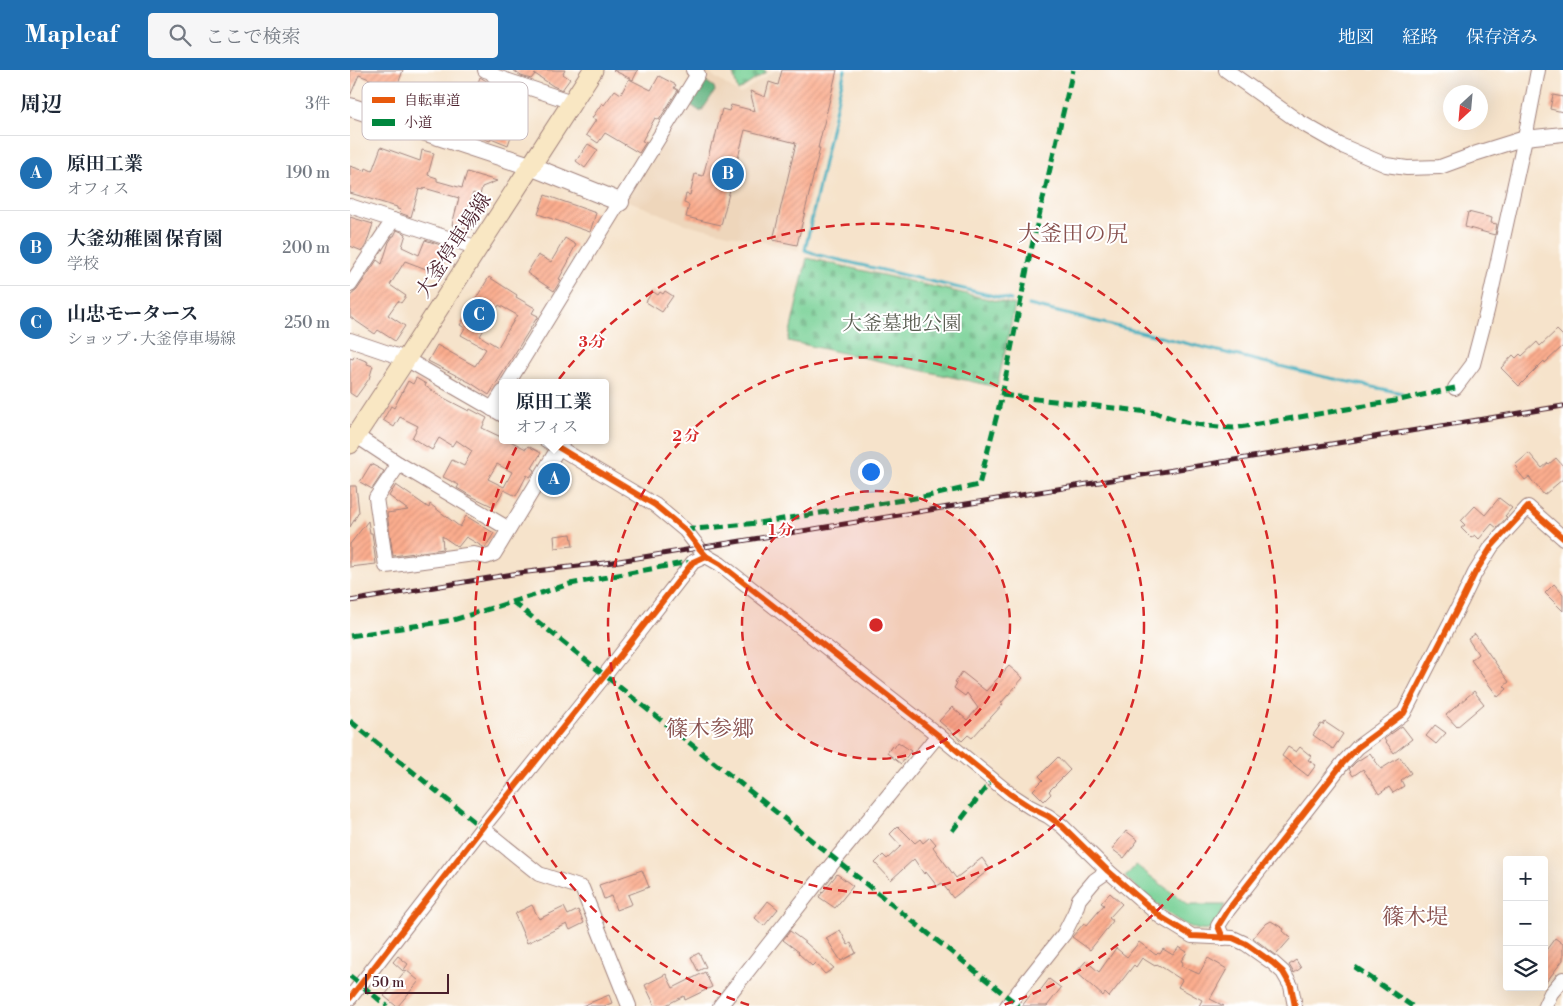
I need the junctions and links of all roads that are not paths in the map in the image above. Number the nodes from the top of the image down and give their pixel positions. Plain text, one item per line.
1 (593, 70) edge
2 (693, 70) edge
3 (1226, 70) edge
4 (1538, 70) edge
5 (489, 71) edge
6 (512, 82) edge
7 (528, 87) edge
8 (572, 102) junction
9 (350, 107) edge
10 (362, 111) edge
11 (1563, 134) edge
12 (1525, 138) junction
13 (451, 140) edge
14 (530, 166) junction
15 (620, 202) junction
16 (350, 206) edge
17 (394, 220) junction
18 (478, 248) junction
19 (352, 279) edge
20 (350, 340) edge
21 (406, 360) junction
22 (510, 379) edge
23 (1455, 388) dead end
24 (498, 412) edge
25 (353, 440) edge
26 (553, 444) edge
27 (559, 447) junction
28 (399, 464) junction
29 (509, 530) junction
30 (1563, 538) edge
31 (706, 556) junction
32 (938, 735) junction
33 (482, 828) junction
34 (1108, 871) junction
35 (1223, 938) junction
36 (1563, 979) edge
37 (350, 998) edge
38 (629, 1006) edge
39 (720, 1006) edge
40 (1007, 1006) edge
41 (1295, 1006) edge
42 (1544, 1006) edge

1 - 8 main road, 大釜停車場線
2 - 15 street
3 - 12 street
4 - 12 street
5 - 6 street
7 - 8 street
8 - 14 main road, 大釜停車場線
9 - 10 street
11 - 12 street
12 - 23 street
13 - 14 street
14 - 15 street
14 - 18 main road, 大釜停車場線
15 - 22 street
16 - 17 street
17 - 18 street
17 - 19 street
18 - 21 main road, 大釜停車場線
20 - 21 street
21 - 24 street
21 - 25 main road, 大釜停車場線
25 - 28 street
26 - 27 street
27 - 29 street
27 - 31 street
28 - 29 street
28 - 29 street
30 - 35 street
31 - 32 street
31 - 33 street
32 - 34 street
32 - 39 street
33 - 37 street
33 - 38 street
34 - 35 street
34 - 40 street
35 - 41 street
36 - 42 street

